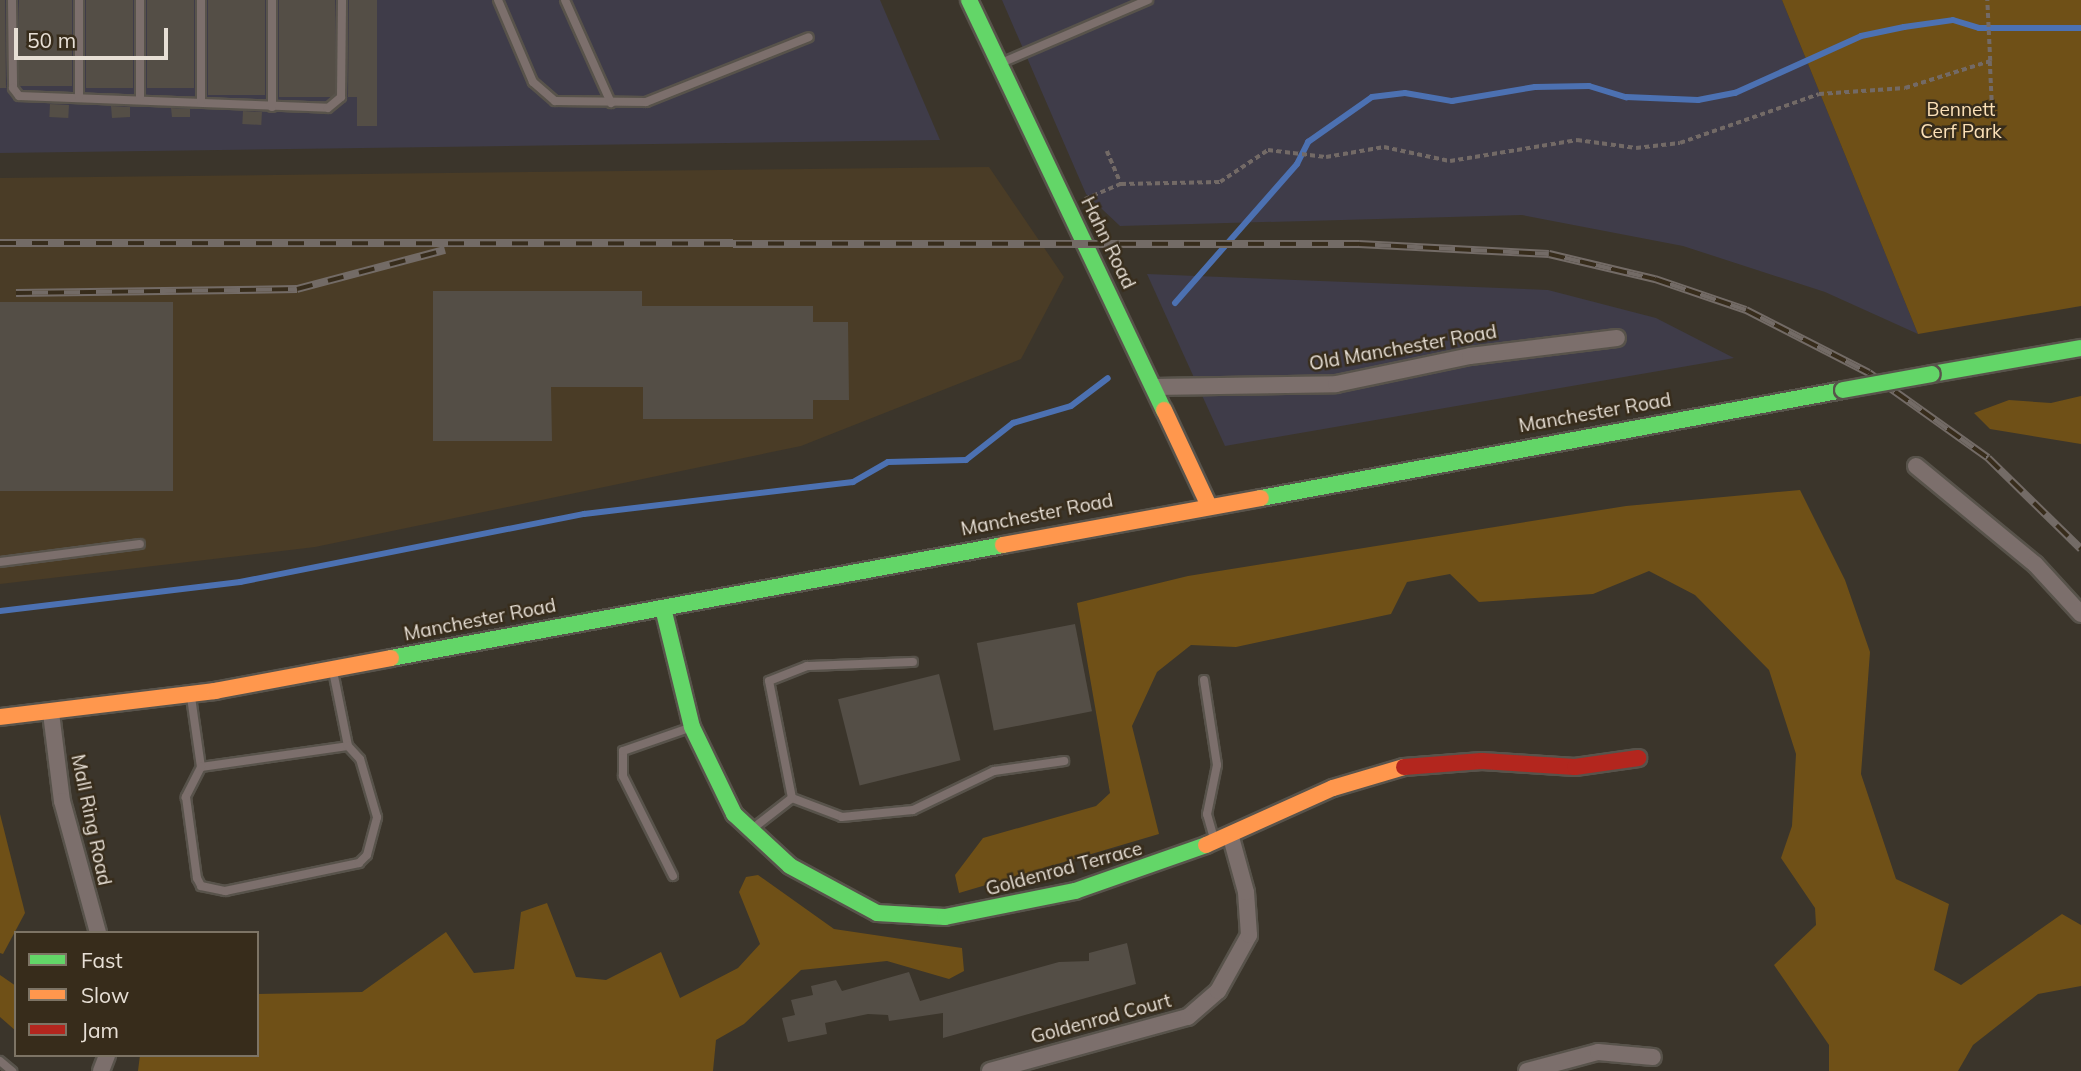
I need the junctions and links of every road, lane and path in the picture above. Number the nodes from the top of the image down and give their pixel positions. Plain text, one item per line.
1 (12, 0) edge
2 (79, 0) edge
3 (140, 0) edge
4 (201, 0) edge
5 (272, 0) edge
6 (342, 0) edge
7 (498, 0) edge
8 (565, 0) edge
9 (969, 0) edge
10 (1148, 0) edge
11 (1987, 0) edge
12 (808, 37) dead end
13 (1990, 61) junction
14 (999, 65) junction
15 (79, 97) junction
16 (140, 97) junction
17 (201, 102) junction
18 (611, 103) junction
19 (1992, 103) dead end
20 (272, 107) junction
21 (1107, 151) dead end
22 (1121, 184) junction
23 (1067, 206) junction
24 (1617, 338) dead end
25 (2081, 348) edge
26 (1154, 387) junction
27 (1916, 466) dead end
28 (1208, 504) junction
29 (140, 544) dead end
30 (0, 562) edge
31 (663, 608) junction
32 (2081, 614) edge
33 (914, 662) dead end
34 (332, 669) junction
35 (1205, 680) dead end
36 (191, 694) junction
37 (51, 713) junction
38 (0, 717) edge
39 (692, 727) junction
40 (348, 746) junction
41 (1638, 758) dead end
42 (1064, 761) dead end
43 (201, 767) junction
44 (792, 798) junction
45 (750, 831) junction
46 (1224, 840) junction
47 (673, 876) dead end
48 (97, 931) edge
49 (1653, 1057) dead end
50 (0, 1061) edge
51 (12, 1071) edge
52 (990, 1071) edge
53 (1527, 1071) edge

1 - 15 lane
2 - 15 lane
3 - 16 lane
4 - 17 lane
5 - 20 lane
6 - 20 lane
7 - 18 lane
8 - 18 lane
9 - 14 main road, Hahn Road
10 - 14 lane
11 - 13 path
12 - 18 lane
13 - 19 path
13 - 22 path
14 - 23 main road, Hahn Road
15 - 16 lane
16 - 17 lane
17 - 20 lane
21 - 22 path
22 - 23 path
23 - 26 main road, Hahn Road
24 - 26 street, Old Manchester Road
25 - 28 main road, Manchester Road, bridge
26 - 28 main road, Hahn Road
27 - 32 street
28 - 31 main road, Manchester Road
29 - 30 lane
31 - 34 main road, Manchester Road
31 - 39 main road, Goldenrod Terrace
33 - 44 lane
34 - 36 main road, Manchester Road
34 - 40 lane
35 - 46 lane
36 - 37 main road, Manchester Road
36 - 43 lane
37 - 38 main road, Manchester Road
37 - 48 street, Mall Ring Road
39 - 45 main road, Goldenrod Terrace
39 - 47 lane
40 - 43 lane
40 - 43 lane
41 - 46 main road, Goldenrod Terrace
42 - 44 lane
44 - 45 lane
45 - 46 main road, Goldenrod Terrace
46 - 52 street, Goldenrod Court
49 - 53 street
50 - 51 lane

